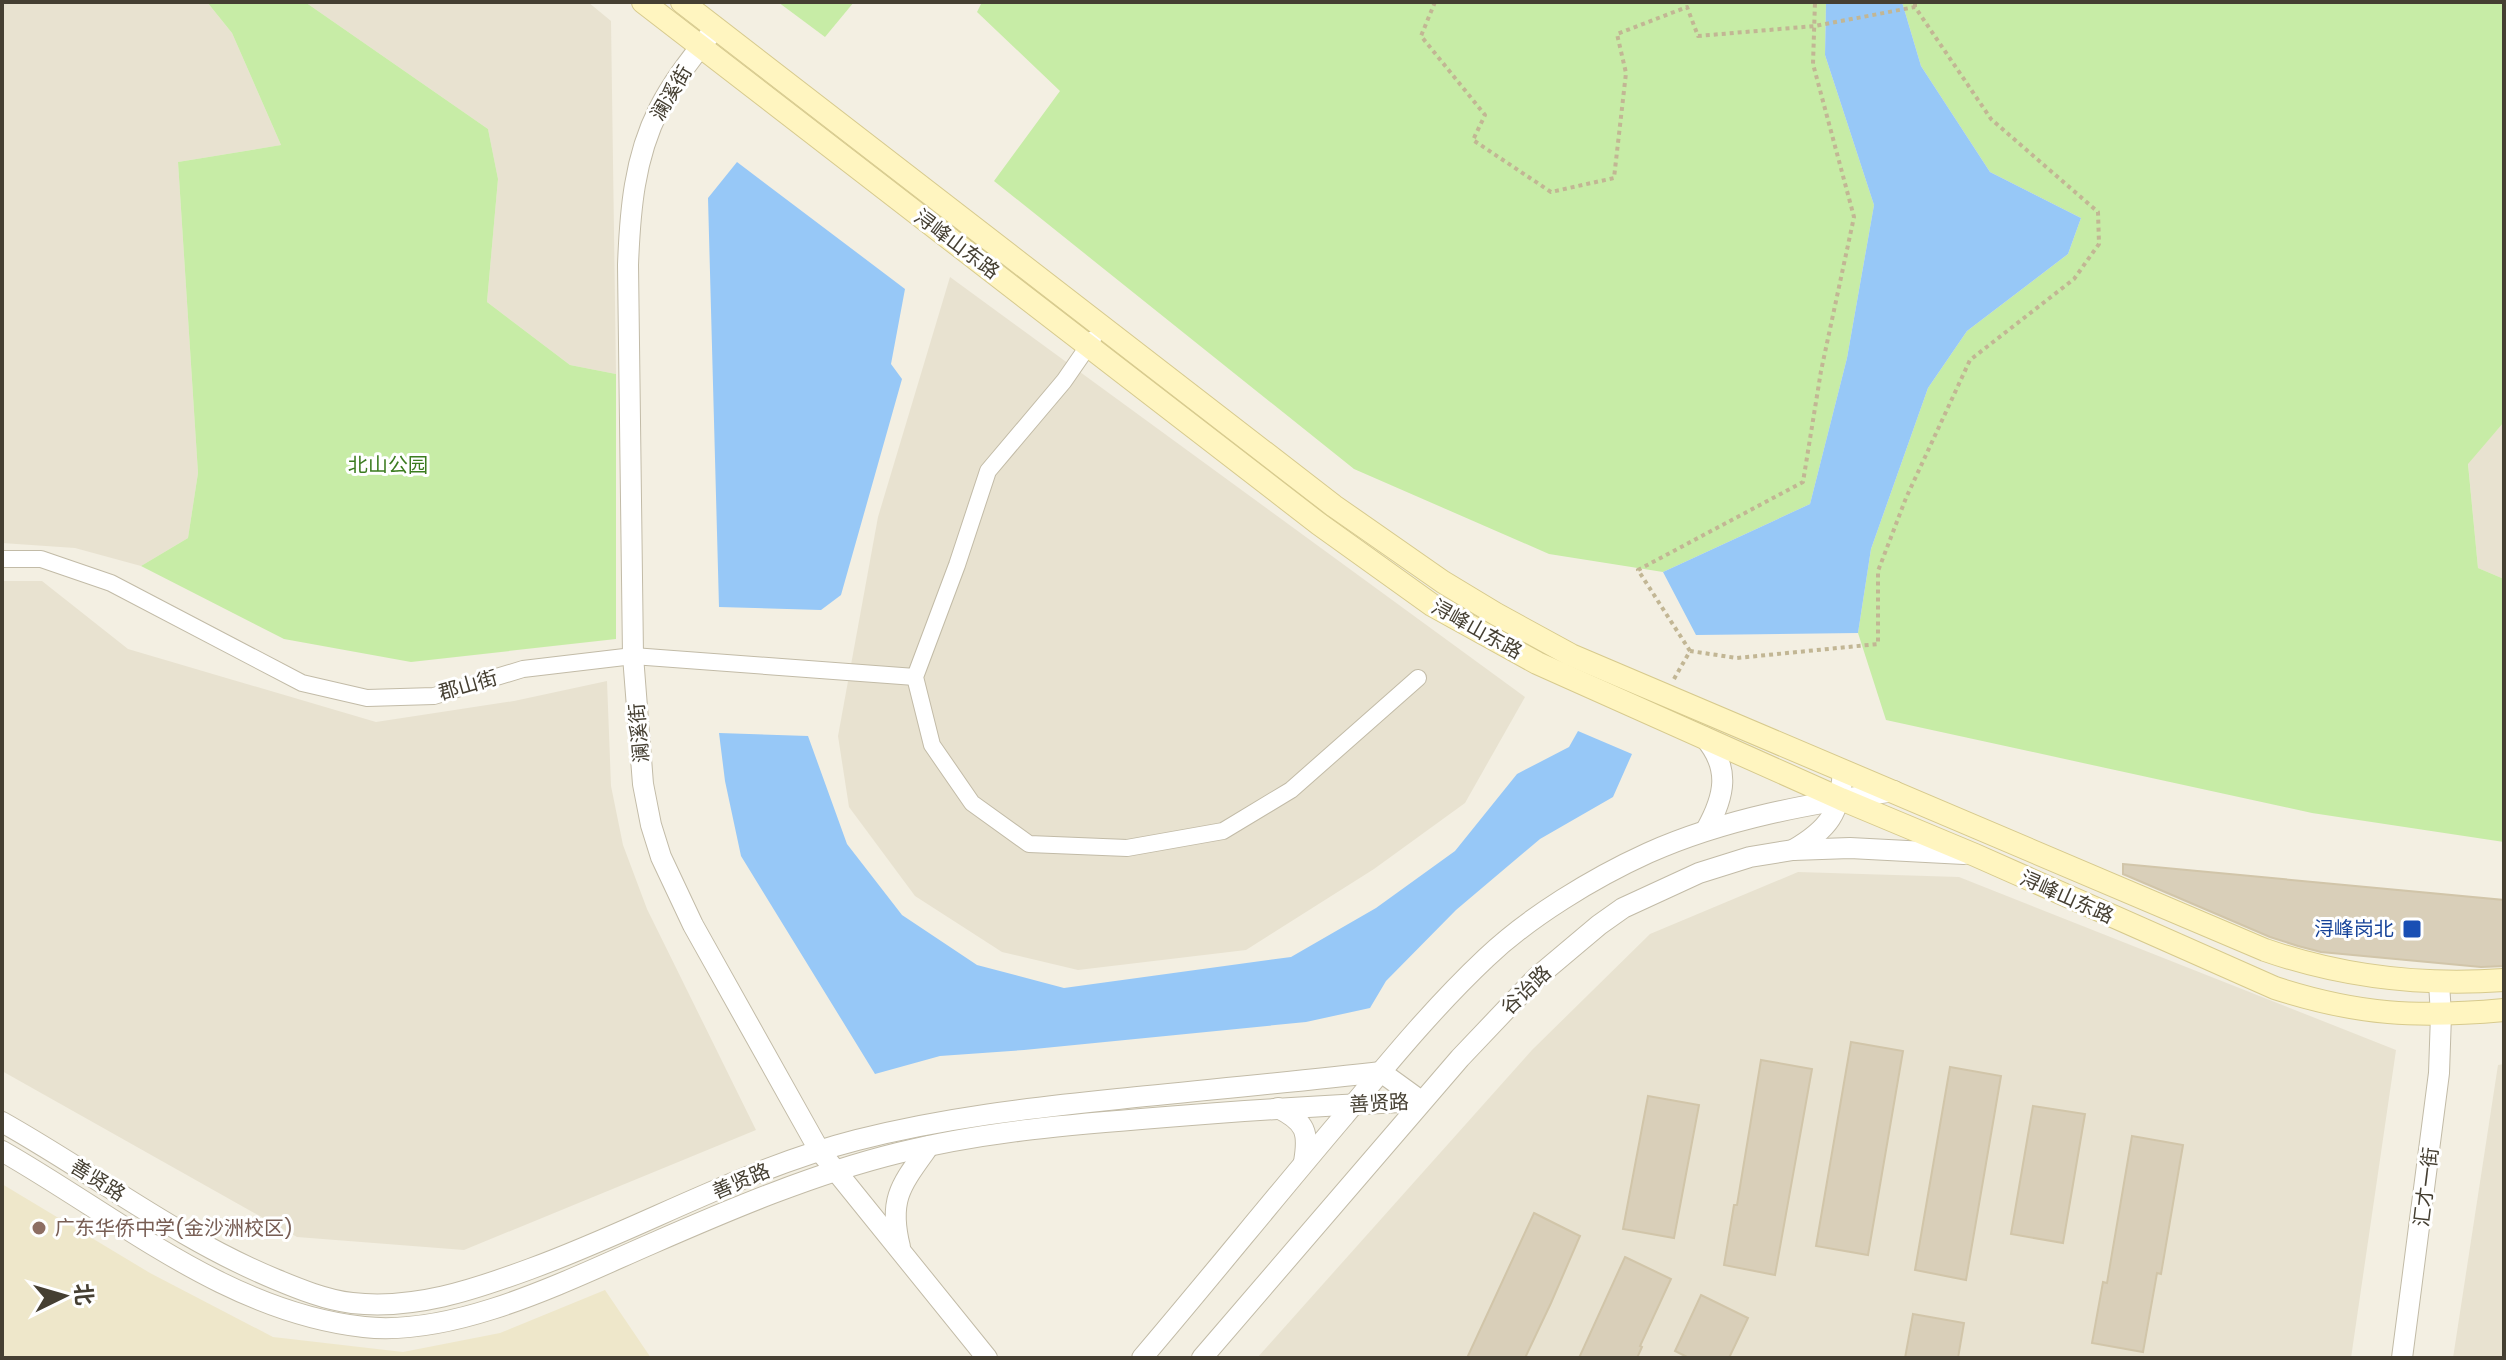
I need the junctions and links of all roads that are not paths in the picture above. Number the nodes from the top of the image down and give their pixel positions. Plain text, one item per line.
1 (643, 2) edge
2 (682, 2) edge
3 (715, 28) junction
4 (700, 47) junction
5 (1096, 336) junction
6 (2, 559) edge
7 (633, 656) junction
8 (915, 677) junction
9 (1418, 678) dead end
10 (1704, 737) junction
11 (1843, 771) junction
12 (1894, 791) junction
13 (1841, 799) junction
14 (1739, 821) junction
15 (1706, 830) junction
16 (1793, 850) junction
17 (1975, 855) junction
18 (1750, 857) junction
19 (2504, 980) edge
20 (2439, 983) junction
21 (2504, 1010) edge
22 (2441, 1015) junction
23 (1381, 1072) junction
24 (1421, 1101) junction
25 (1354, 1104) junction
26 (1278, 1108) junction
27 (2, 1122) edge
28 (929, 1146) junction
29 (819, 1150) junction
30 (2, 1151) edge
31 (1304, 1162) junction
32 (835, 1171) junction
33 (901, 1251) junction
34 (987, 1358) edge
35 (1142, 1358) edge
36 (1202, 1358) edge
37 (2402, 1358) edge

1 - 4 main road, 浔峰山东路
2 - 3 main road, 浔峰山东路
3 - 4 street, 澜溪街
3 - 5 main road, 浔峰山东路
4 - 5 main road, 浔峰山东路
4 - 7 street, 澜溪街
5 - 8 street
5 - 10 main road, 浔峰山东路
5 - 11 main road, 浔峰山东路
6 - 7 street, 郡山街
7 - 8 street, 郡山街
7 - 29 street, 澜溪街
8 - 9 street
10 - 13 main road, 浔峰山东路
10 - 15 street
11 - 12 main road, 浔峰山东路
11 - 13 street
12 - 13 street
12 - 20 main road, 浔峰山东路
13 - 14 street
13 - 16 street
13 - 17 main road, 浔峰山东路
14 - 15 street
14 - 18 street
15 - 23 street
16 - 17 street, 谷诒路
16 - 18 street, 谷诒路
17 - 22 main road, 浔峰山东路
18 - 24 street, 谷诒路
19 - 20 main road, 浔峰山东路
20 - 22 street, 汇才一街
21 - 22 main road, 浔峰山东路
22 - 37 street, 汇才一街
23 - 24 street, 善贤路
23 - 25 street
23 - 29 street, 善贤路
24 - 25 street, 善贤路
24 - 36 street, 谷诒路
25 - 26 street, 善贤路
25 - 31 street
26 - 28 street, 善贤路
26 - 31 street
27 - 29 street, 善贤路
28 - 32 street, 善贤路
28 - 33 street
29 - 32 street, 澜溪街
30 - 32 street, 善贤路
31 - 35 street
32 - 33 street, 澜溪街
33 - 34 street, 澜溪街

